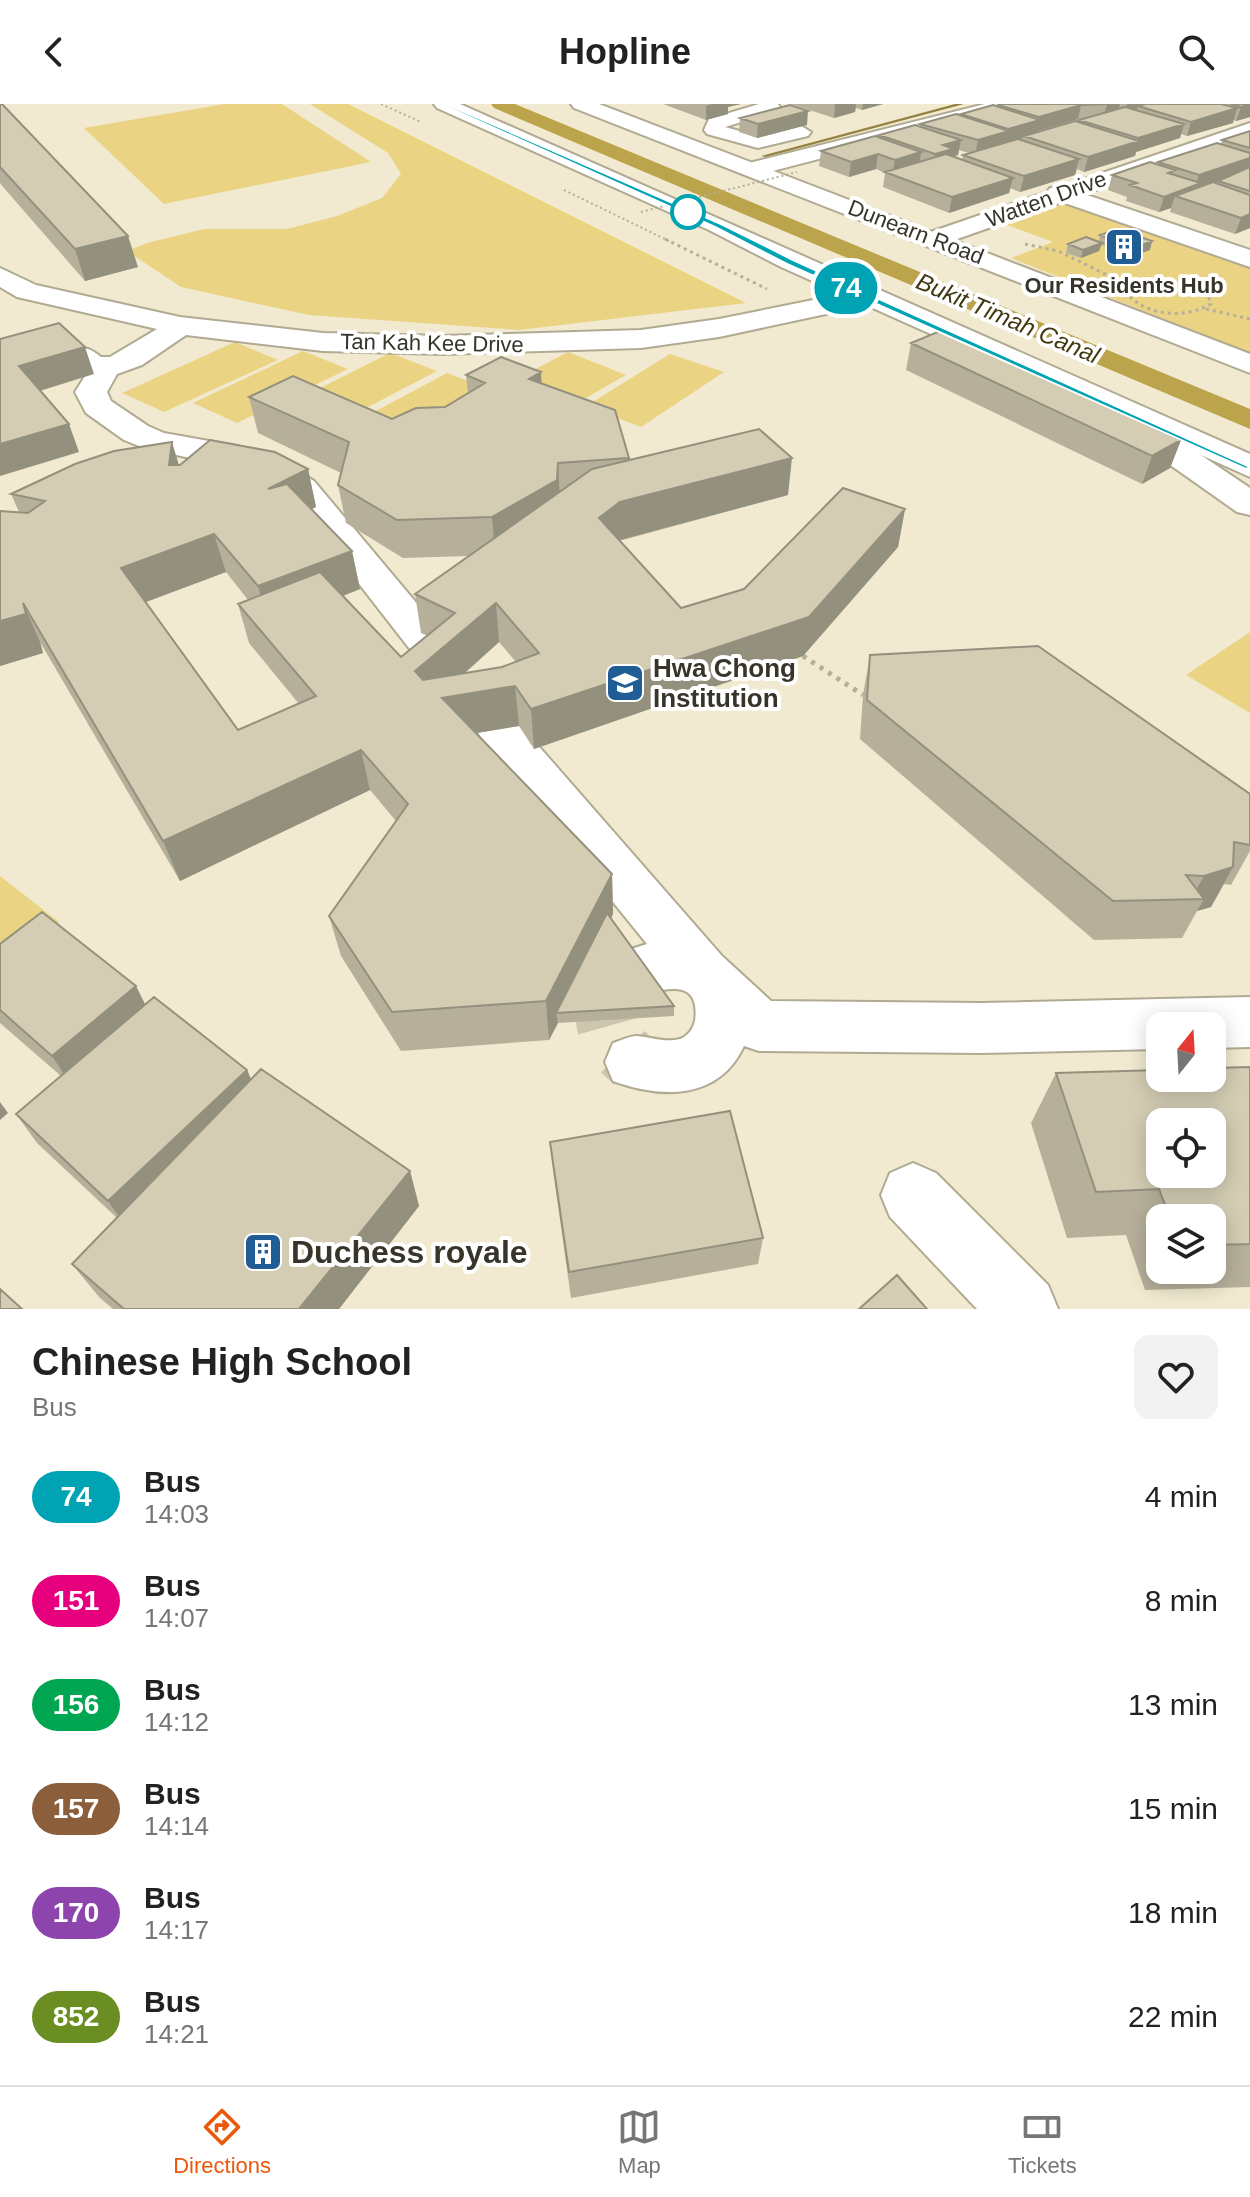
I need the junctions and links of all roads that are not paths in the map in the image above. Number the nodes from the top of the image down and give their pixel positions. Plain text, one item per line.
1 (444, 104) edge
2 (581, 104) edge
3 (1008, 104) edge
4 (770, 107) edge
5 (878, 129) junction
6 (1250, 129) edge
7 (753, 169) junction
8 (1058, 193) junction
9 (934, 239) junction
10 (1247, 256) edge
11 (0, 276) edge
12 (868, 297) junction
13 (145, 332) junction
14 (1250, 364) edge
15 (1086, 392) junction
16 (1250, 467) edge
17 (1250, 504) edge
18 (445, 665) edge
19 (498, 729) dead end
20 (628, 973) edge
21 (710, 979) junction
22 (1250, 1022) edge
23 (634, 1062) tunnel mouth
24 (913, 1195) dead end
25 (1024, 1309) edge

1 - 12 main road
2 - 7 main road, Dunearn Road
3 - 5 main road
4 - 5 main road
5 - 7 main road
6 - 8 main road, Watten Drive
7 - 9 main road, Dunearn Road
8 - 9 main road, Watten Drive
8 - 10 main road
9 - 14 main road, Dunearn Road
11 - 13 main road
12 - 13 main road, Tan Kah Kee Drive
12 - 15 main road
13 - 18 main road
15 - 16 main road
15 - 17 main road
19 - 21 main road
20 - 21 main road
21 - 22 main road
21 - 23 main road
24 - 25 main road

